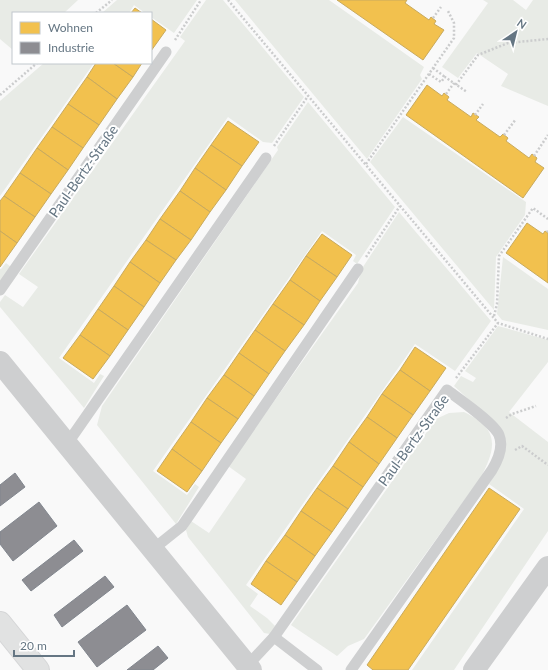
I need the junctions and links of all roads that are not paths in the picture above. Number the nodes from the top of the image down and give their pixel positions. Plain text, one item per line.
1 (166, 52) road end
2 (266, 158) road end
3 (358, 269) road end
4 (0, 290) edge
5 (0, 362) edge
6 (68, 444) junction
7 (152, 550) junction
8 (548, 567) edge
9 (0, 622) edge
10 (274, 637) junction
11 (249, 668) edge
12 (38, 670) edge
13 (317, 670) edge
14 (350, 670) edge
15 (474, 670) edge

1 - 4 lane, Paul-Bertz-Straße
2 - 6 lane
3 - 7 lane
5 - 6 street, Paul-Bertz-Straße
6 - 7 street, Paul-Bertz-Straße
7 - 11 street, Paul-Bertz-Straße
8 - 15 street
9 - 12 main road
10 - 11 lane, Paul-Bertz-Straße
10 - 13 lane
10 - 14 lane, Paul-Bertz-Straße

